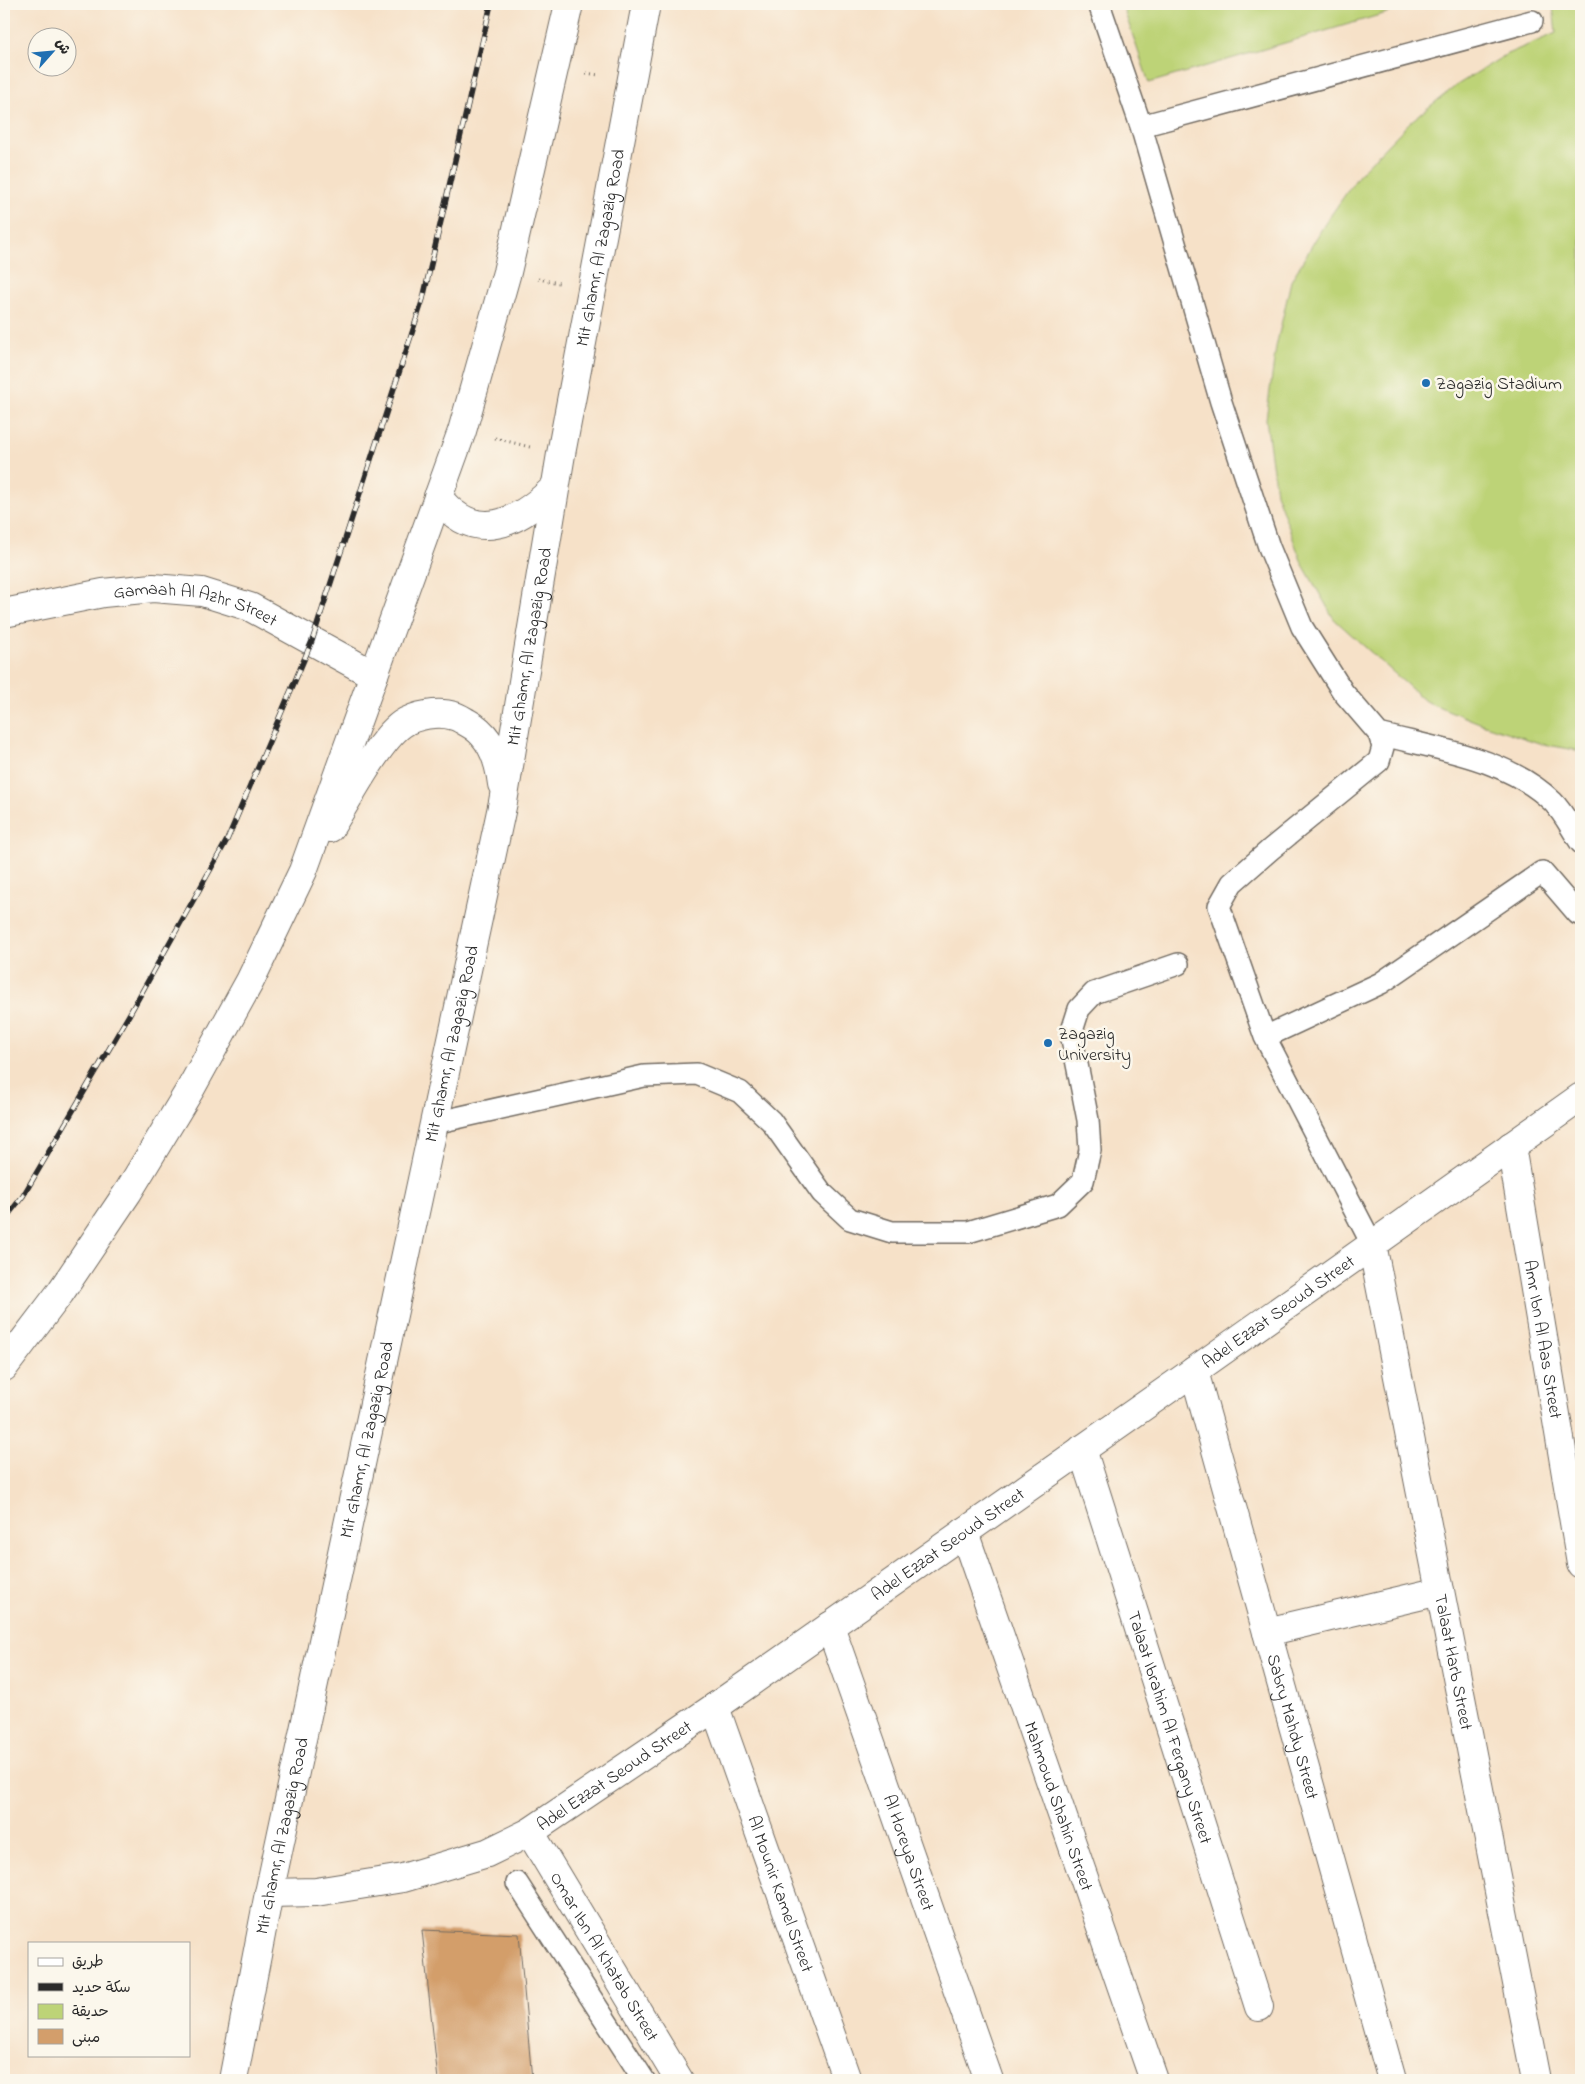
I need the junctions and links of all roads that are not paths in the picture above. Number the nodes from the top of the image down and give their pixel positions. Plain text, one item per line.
1 (569, 4) edge
2 (646, 4) edge
3 (1098, 4) edge
4 (1532, 21) dead end
5 (1141, 126) junction
6 (555, 487) junction
7 (438, 498) junction
8 (4, 613) edge
9 (374, 675) junction
10 (1379, 734) junction
11 (504, 802) junction
12 (1581, 843) edge
13 (302, 871) junction
14 (1578, 914) dead end
15 (1178, 964) dead end
16 (1265, 1037) junction
17 (1581, 1097) edge
18 (434, 1123) junction
19 (1511, 1146) junction
20 (1372, 1244) junction
21 (4, 1367) edge
22 (1194, 1371) junction
23 (1082, 1449) junction
24 (964, 1532) junction
25 (1581, 1564) edge
26 (1440, 1591) junction
27 (830, 1626) junction
28 (1267, 1632) junction
29 (714, 1706) junction
30 (530, 1832) junction
31 (517, 1883) dead end
32 (269, 1893) junction
33 (1258, 2007) dead end
34 (233, 2080) edge
35 (644, 2080) edge
36 (679, 2080) edge
37 (847, 2080) edge
38 (989, 2080) edge
39 (1154, 2080) edge
40 (1392, 2080) edge
41 (1536, 2080) edge

1 - 7 main road
2 - 6 main road, Mit Ghamr, Al Zagazig Road
3 - 5 lane
4 - 5 lane
5 - 10 lane
6 - 7 main road
6 - 11 main road, Mit Ghamr, Al Zagazig Road
7 - 9 main road
8 - 9 main road, Gamaah Al Azhr Street
9 - 13 main road
10 - 12 lane
10 - 16 lane
11 - 13 main road
11 - 18 main road, Mit Ghamr, Al Zagazig Road
13 - 21 main road
14 - 16 lane
15 - 18 lane
16 - 20 lane
17 - 19 main road, Adel Ezzat Seoud Street
18 - 32 main road, Mit Ghamr, Al Zagazig Road
19 - 20 main road, Adel Ezzat Seoud Street
19 - 25 main road, Amr Ibn Al Aas Street
20 - 22 main road, Adel Ezzat Seoud Street
20 - 26 main road, Talaat Harb Street
22 - 23 main road, Adel Ezzat Seoud Street
22 - 28 main road, Sabry Mahdy Street
23 - 24 main road, Adel Ezzat Seoud Street
23 - 33 main road, Talaat Ibrahim Al Fergany Street
24 - 27 main road, Adel Ezzat Seoud Street
24 - 39 main road, Mahmoud Shahin Street
26 - 28 main road
26 - 41 main road, Talaat Harb Street
27 - 29 main road, Adel Ezzat Seoud Street
27 - 38 main road, Al Horeya Street
28 - 40 main road, Sabry Mahdy Street
29 - 30 main road, Adel Ezzat Seoud Street
29 - 37 main road, Al Mounir Kamel Street
30 - 32 main road, Adel Ezzat Seoud Street
30 - 36 main road, Omar Ibn Al Khatab Street
31 - 35 lane
32 - 34 main road, Mit Ghamr, Al Zagazig Road

